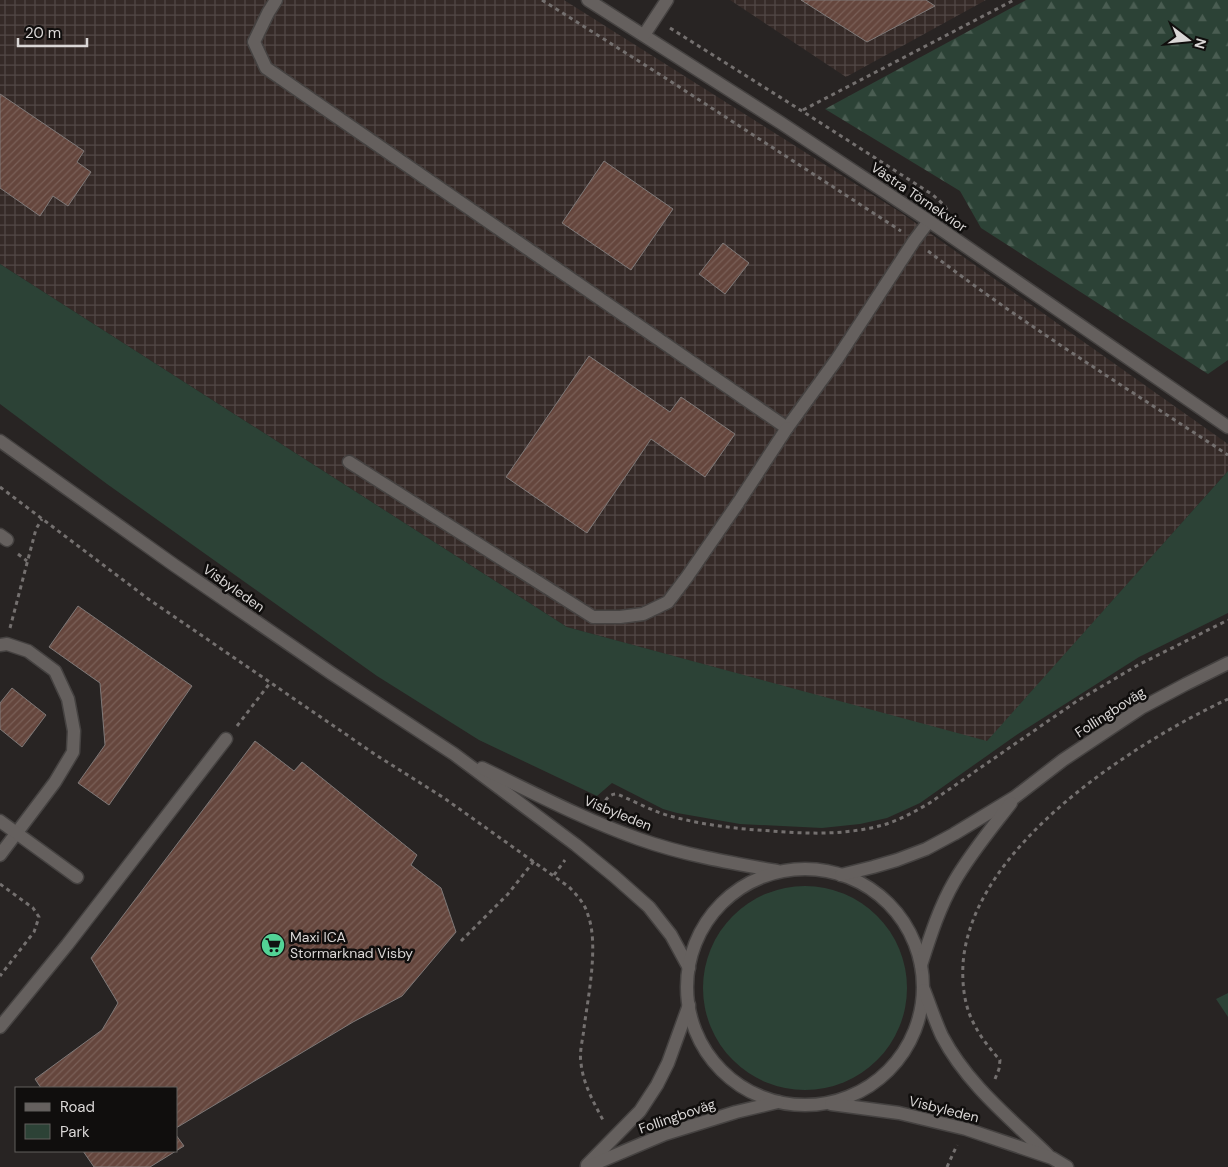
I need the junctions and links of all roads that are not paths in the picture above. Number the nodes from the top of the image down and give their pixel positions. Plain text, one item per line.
1 (276, 0) edge
2 (588, 0) edge
3 (667, 0) edge
4 (644, 35) junction
5 (929, 221) junction
6 (1228, 427) edge
7 (787, 428) junction
8 (0, 441) edge
9 (349, 462) dead end
10 (4, 645) edge
11 (1228, 663) edge
12 (226, 739) road end
13 (454, 754) junction
14 (1016, 797) junction
15 (0, 821) edge
16 (16, 834) junction
17 (0, 855) edge
18 (780, 872) junction
19 (841, 875) junction
20 (77, 877) dead end
21 (921, 966) junction
22 (689, 968) junction
23 (922, 987) junction
24 (689, 1005) junction
25 (0, 1027) edge
26 (779, 1102) junction
27 (825, 1103) junction
28 (1052, 1158) junction
29 (586, 1167) edge
30 (1067, 1167) edge

1 - 7 main road
2 - 4 main road, Västra Törnekvior
3 - 4 main road
4 - 5 main road, Västra Törnekvior
5 - 6 main road, Västra Törnekvior
5 - 7 main road
7 - 9 main road
8 - 13 main road, Visbyleden
10 - 16 main road
11 - 14 main road, Follingboväg
12 - 25 main road
13 - 18 main road, Visbyleden
13 - 22 main road, Visbyleden
14 - 19 main road, Follingboväg
14 - 21 main road, Follingboväg
15 - 16 main road
16 - 17 main road
16 - 20 main road
18 - 19 main road
18 - 22 main road
19 - 21 main road
21 - 23 main road
22 - 24 main road
23 - 27 main road
23 - 28 main road, Visbyleden
24 - 26 main road
24 - 29 main road, Follingboväg
26 - 27 main road
26 - 29 main road, Follingboväg
27 - 28 main road, Visbyleden
28 - 30 main road, Visbyleden

